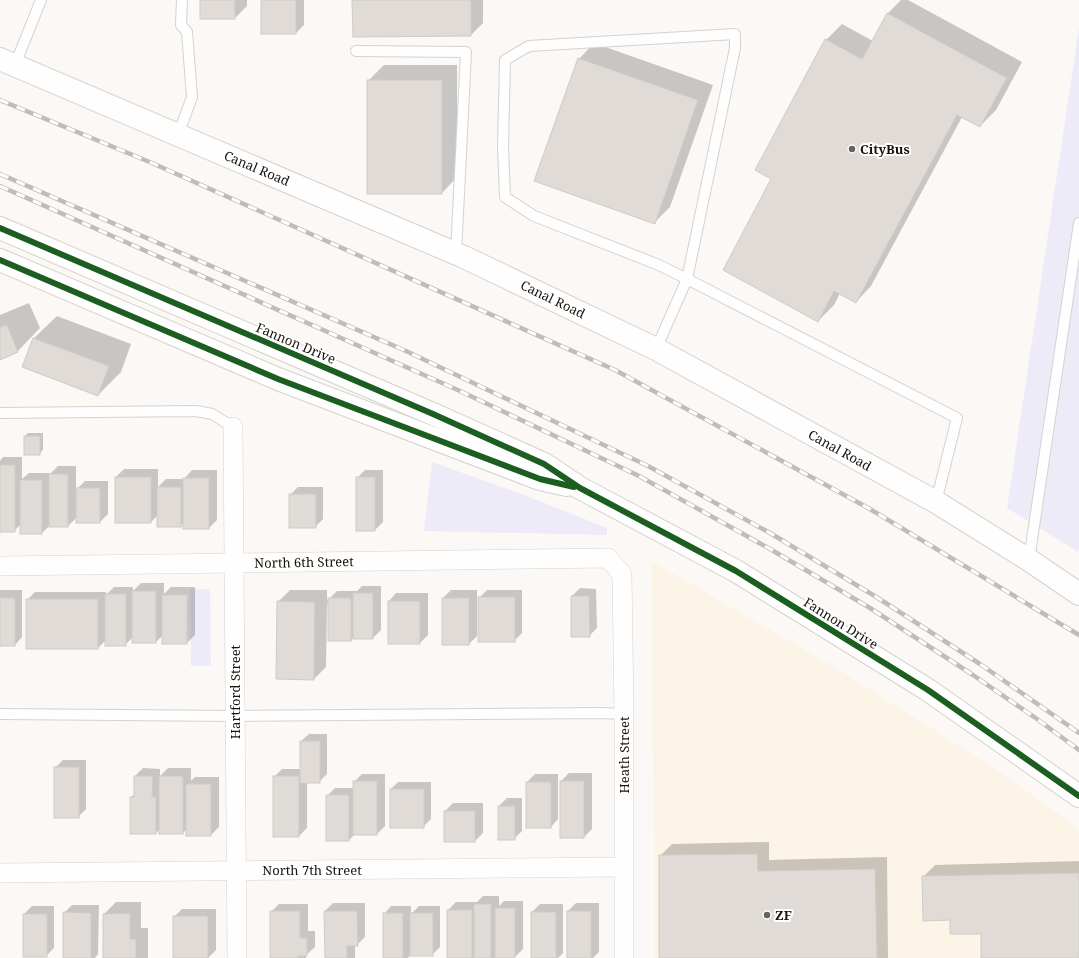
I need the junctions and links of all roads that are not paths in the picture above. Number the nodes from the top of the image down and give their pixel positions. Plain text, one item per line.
1 (41, 0) edge
2 (182, 0) edge
3 (356, 51) dead end
4 (8, 62) edge
5 (178, 135) junction
6 (1079, 223) edge
7 (0, 228) edge
8 (456, 254) junction
9 (0, 260) edge
10 (687, 279) junction
11 (656, 349) junction
12 (0, 413) edge
13 (233, 427) joint
14 (580, 488) junction
15 (936, 502) junction
16 (608, 558) joint
17 (1029, 560) junction
18 (234, 563) junction
19 (0, 566) edge
20 (1079, 594) edge
21 (0, 714) edge
22 (624, 714) junction
23 (235, 716) junction
24 (1079, 796) edge
25 (623, 868) junction
26 (236, 871) junction
27 (0, 873) edge
28 (237, 958) edge
29 (624, 958) edge

1 - 4 lane
2 - 5 lane
3 - 8 lane
4 - 5 street, Canal Road
5 - 8 street, Canal Road
6 - 17 lane
7 - 14 street, Fannon Drive
8 - 11 street, Canal Road
9 - 14 street, Fannon Drive
10 - 10 lane
10 - 11 lane
10 - 15 lane
11 - 15 street, Canal Road
12 - 13 lane
13 - 18 street, Hartford Street
14 - 24 street, Fannon Drive
15 - 17 street, Canal Road
16 - 18 street, North 6th Street
16 - 22 street, Heath Street
17 - 20 street, Canal Road
18 - 19 street, North 6th Street
18 - 23 street, Hartford Street
21 - 23 lane
22 - 23 lane
22 - 25 street, Heath Street
23 - 26 street, Hartford Street
25 - 26 street, North 7th Street
25 - 29 street, Heath Street
26 - 27 street, North 7th Street
26 - 28 street, Hartford Street

